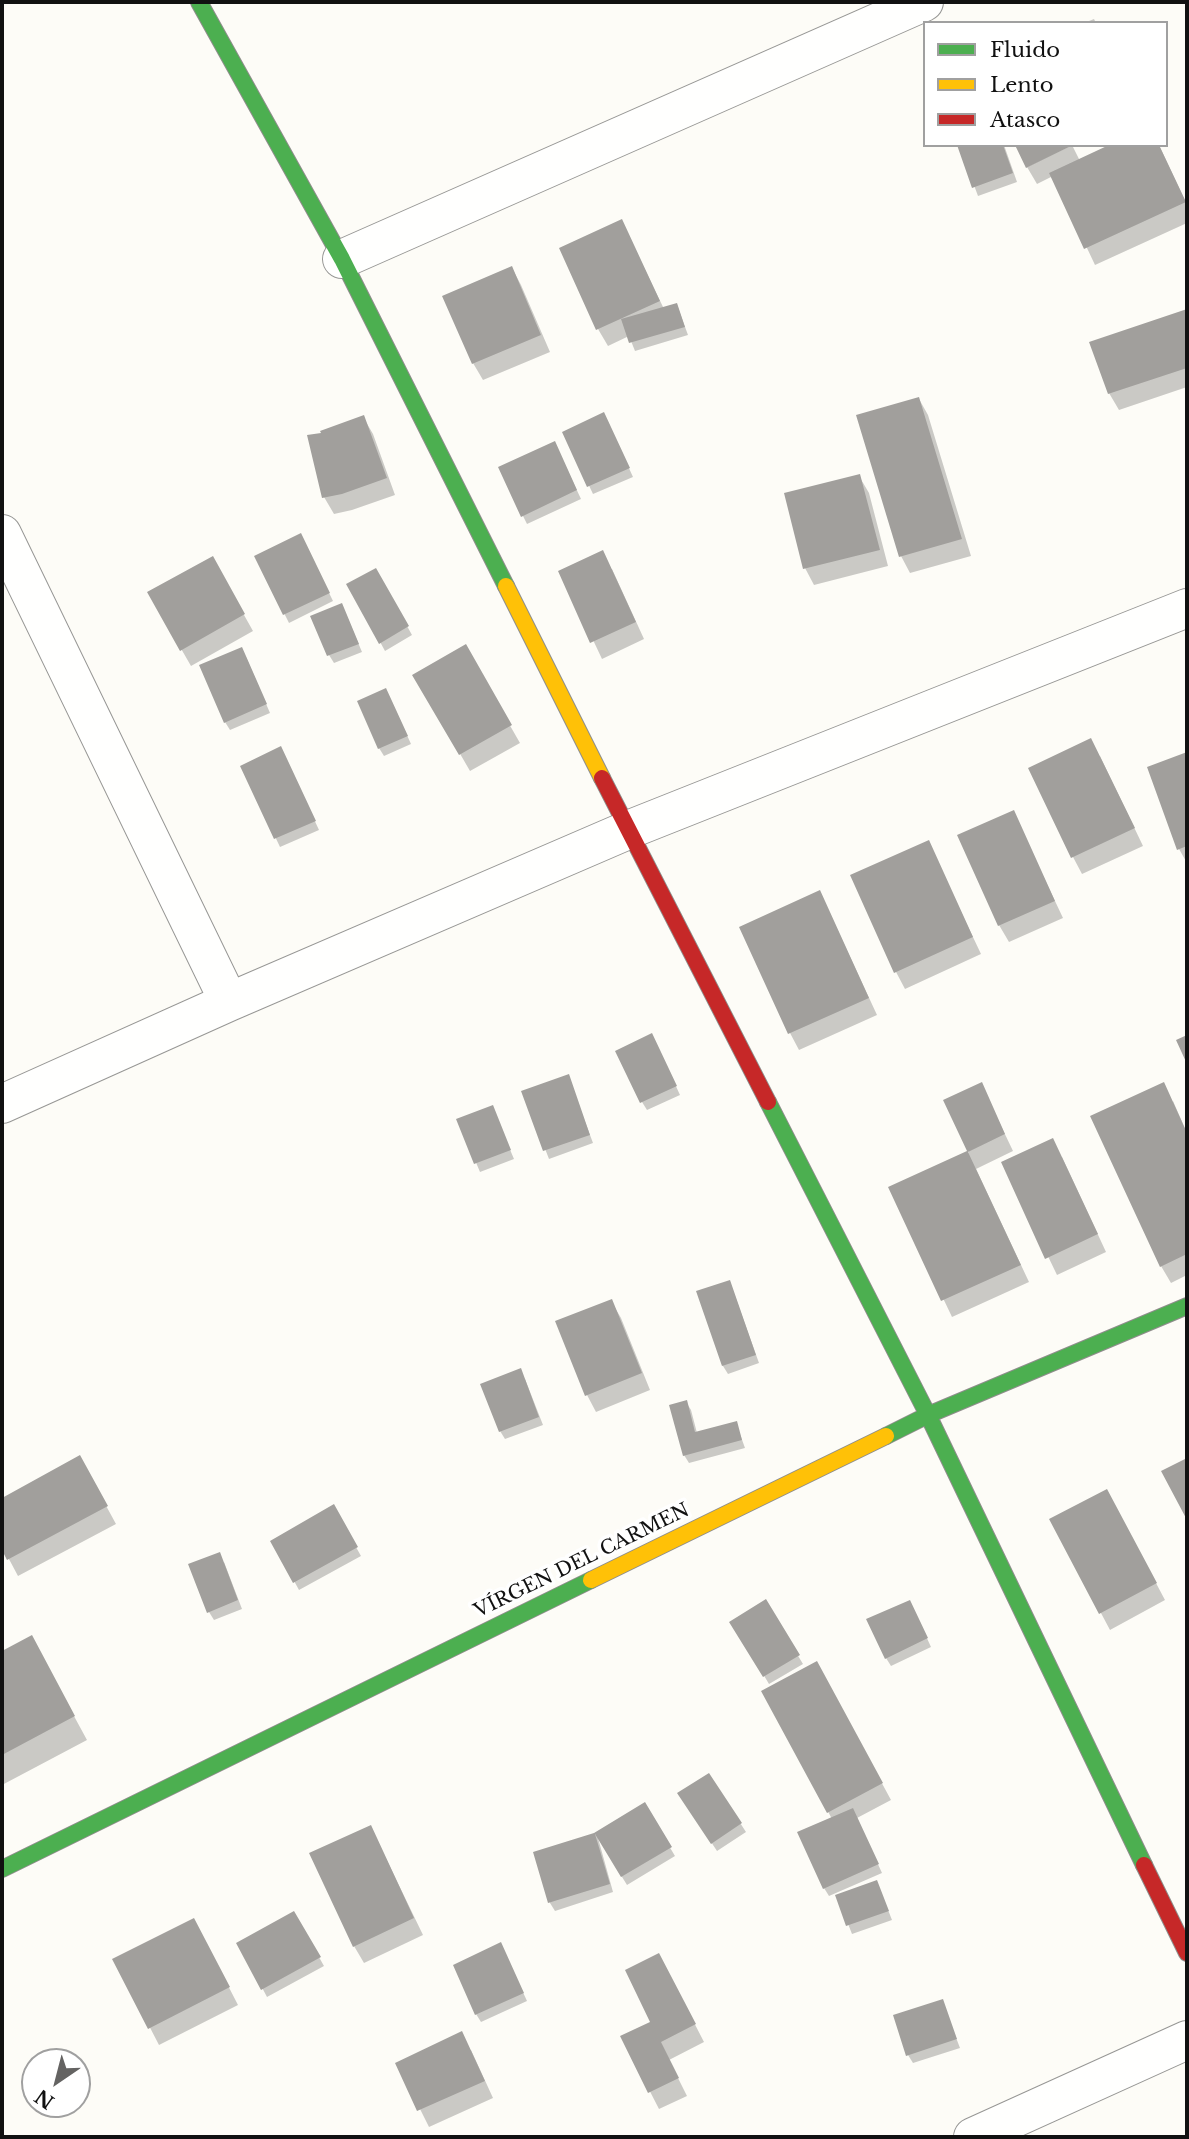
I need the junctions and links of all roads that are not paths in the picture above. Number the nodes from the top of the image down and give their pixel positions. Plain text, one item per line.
1 (199, 2) edge
2 (924, 2) edge
3 (342, 259) junction
4 (2, 534) edge
5 (1187, 608) edge
6 (628, 830) junction
7 (229, 1002) junction
8 (2, 1104) edge
9 (1187, 1306) edge
10 (928, 1415) junction
11 (2, 1869) edge
12 (1187, 1953) edge
13 (1187, 2040) edge
14 (973, 2137) edge

1 - 3 street
2 - 3 street
3 - 6 street
4 - 7 street
5 - 6 street
6 - 7 street
6 - 10 street
7 - 8 street
9 - 10 street, VÍRGEN DEL CARMEN
10 - 11 street, VÍRGEN DEL CARMEN
10 - 12 street
13 - 14 street

